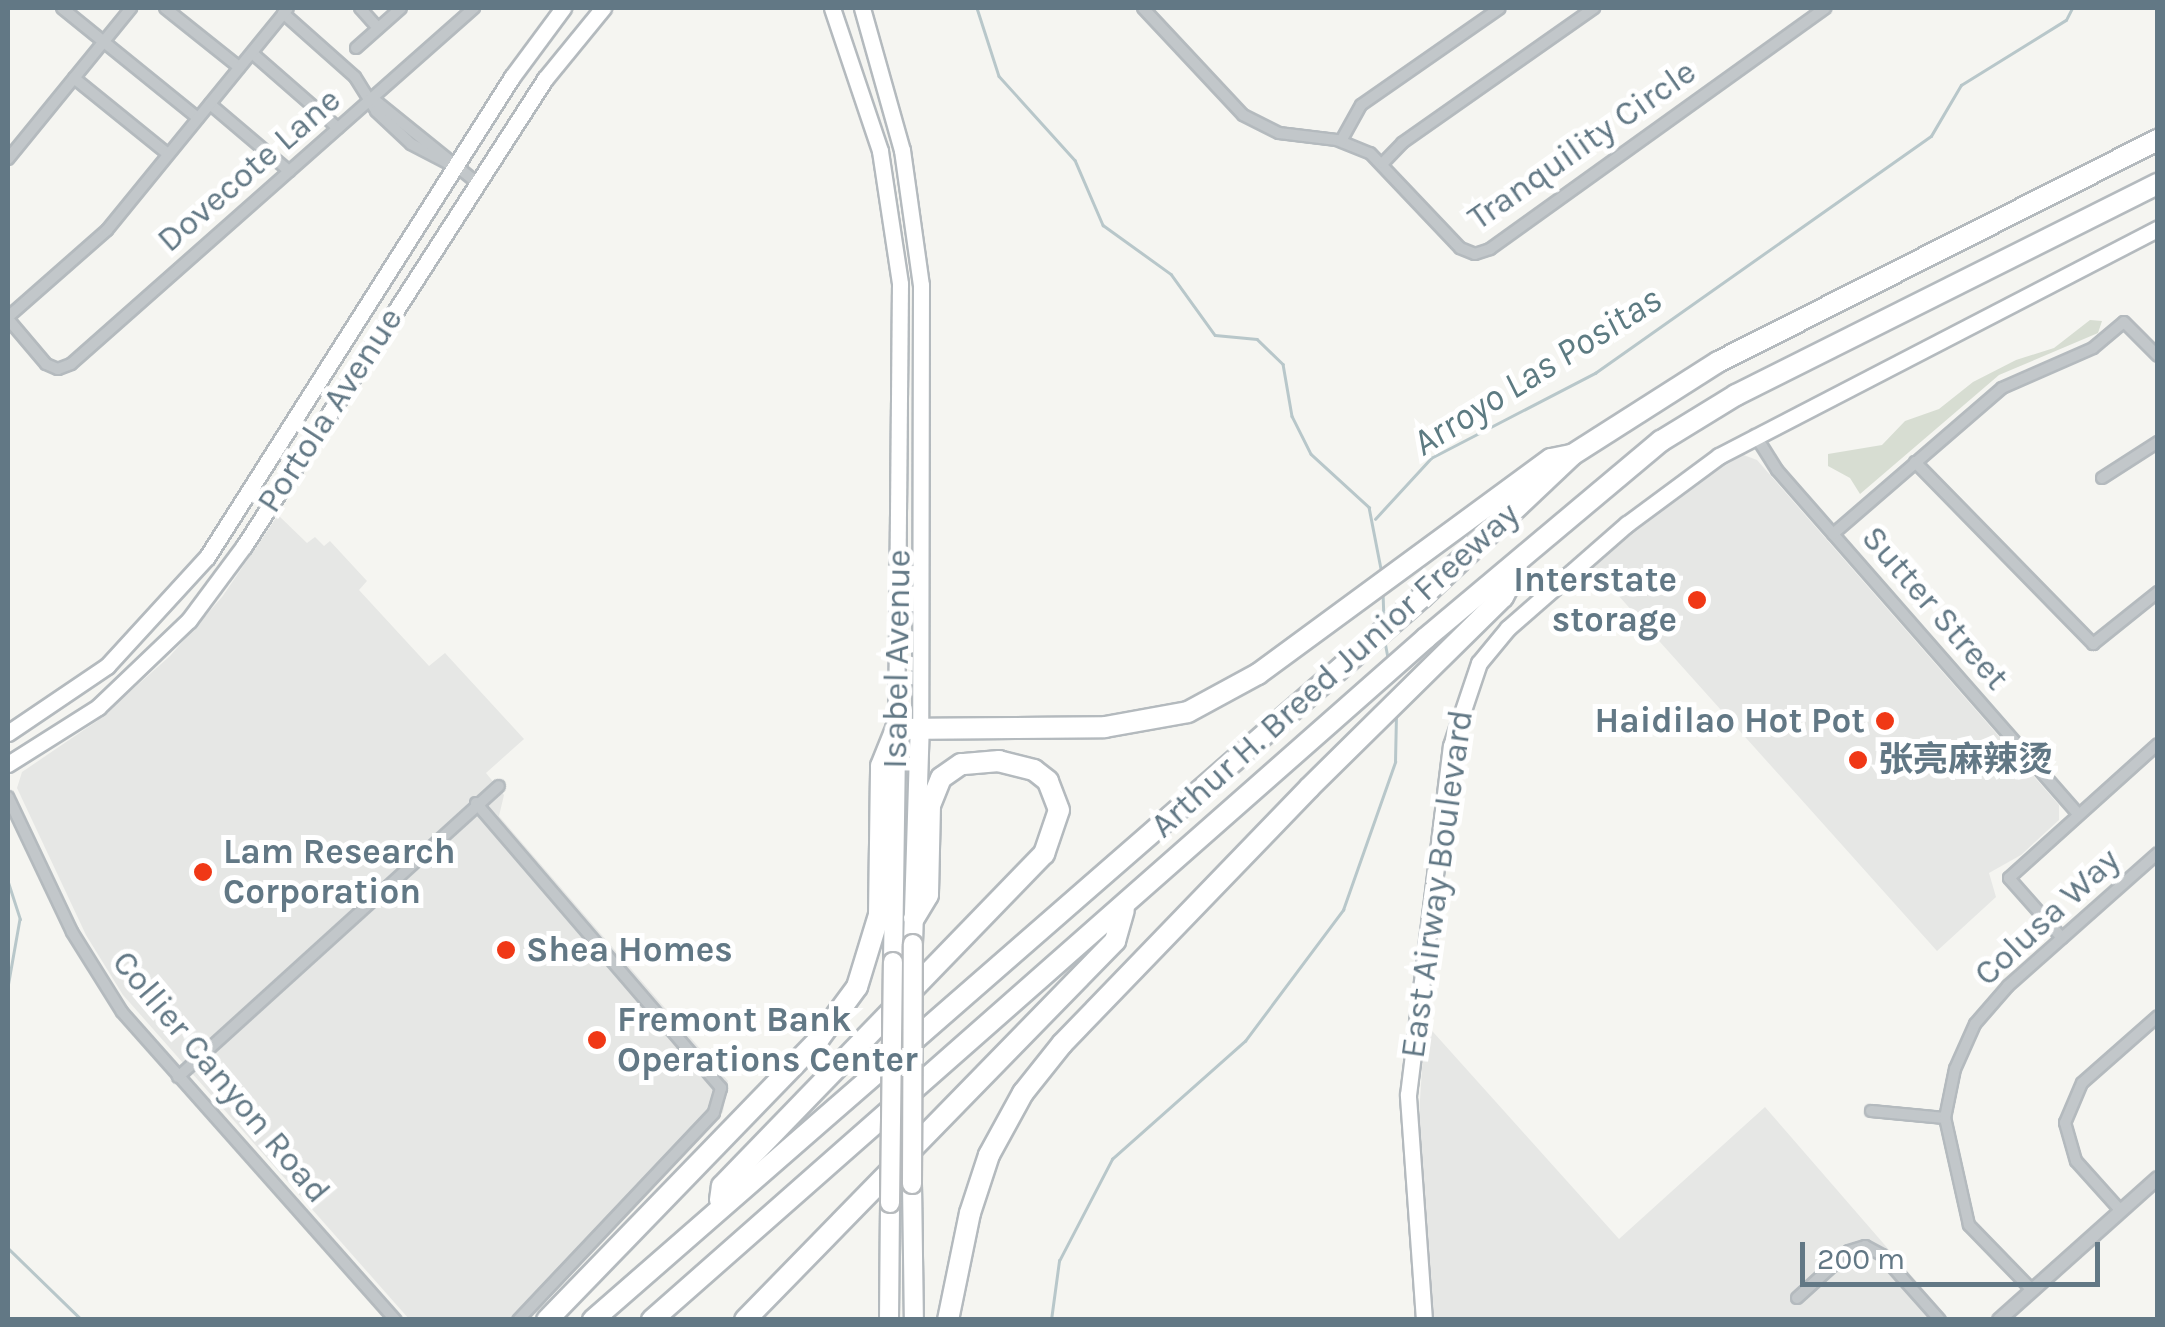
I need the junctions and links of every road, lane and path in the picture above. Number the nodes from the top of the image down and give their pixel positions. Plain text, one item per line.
1 (62, 8) edge
2 (131, 8) edge
3 (166, 8) edge
4 (360, 8) edge
5 (401, 8) edge
6 (474, 8) edge
7 (563, 8) edge
8 (603, 8) edge
9 (832, 8) edge
10 (862, 8) edge
11 (1144, 8) edge
12 (1500, 8) edge
13 (1594, 8) edge
14 (1825, 8) edge
15 (285, 10) edge
16 (378, 28) junction
17 (103, 42) junction
18 (356, 48) dead end
19 (252, 53) junction
20 (239, 68) junction
21 (74, 78) junction
22 (372, 98) junction
23 (210, 104) junction
24 (198, 118) junction
25 (338, 128) junction
26 (2158, 140) edge
27 (1341, 141) junction
28 (168, 154) junction
29 (8, 159) edge
30 (1383, 163) junction
31 (455, 168) junction
32 (289, 171) junction
33 (476, 182) junction
34 (2158, 184) edge
35 (2158, 228) edge
36 (8, 318) edge
37 (2158, 356) edge
38 (1755, 434) junction
39 (2158, 442) edge
40 (1572, 455) junction
41 (1915, 462) junction
42 (2102, 478) dead end
43 (1833, 534) junction
44 (1523, 558) junction
45 (2158, 592) edge
46 (920, 727) junction
47 (896, 729) junction
48 (8, 734) edge
49 (2158, 744) edge
50 (8, 764) edge
51 (498, 786) dead end
52 (8, 796) edge
53 (476, 804) junction
54 (2078, 814) junction
55 (2158, 853) edge
56 (1124, 908) junction
57 (914, 918) junction
58 (2062, 938) junction
59 (2158, 1016) edge
60 (178, 1077) junction
61 (1871, 1111) dead end
62 (1945, 1118) junction
63 (2158, 1178) edge
64 (718, 1207) junction
65 (2120, 1210) junction
66 (2032, 1290) junction
67 (1796, 1298) dead end
68 (394, 1320) edge
69 (518, 1320) edge
70 (547, 1320) edge
71 (593, 1320) edge
72 (652, 1320) edge
73 (746, 1320) edge
74 (889, 1320) edge
75 (914, 1320) edge
76 (948, 1320) edge
77 (1424, 1320) edge
78 (1940, 1320) edge
79 (1999, 1320) edge

1 - 17 street
2 - 17 street
3 - 20 street
4 - 16 street
5 - 16 street
6 - 22 street, Dovecote Lane
7 - 31 main road, Portola Avenue
8 - 33 main road, Portola Avenue
9 - 47 main road, Isabel Avenue
10 - 46 main road, Isabel Avenue
11 - 27 street, Tranquility Circle
12 - 27 street
13 - 30 street
14 - 30 street, Tranquility Circle
15 - 19 street
15 - 22 street
16 - 18 street
17 - 21 street
17 - 24 street
19 - 20 street
19 - 25 street
20 - 23 street
21 - 28 street
21 - 29 street
22 - 25 street, Dovecote Lane
22 - 31 street
23 - 24 street
23 - 32 street
24 - 28 street
25 - 32 street, Dovecote Lane
26 - 40 highway, Arthur H. Breed Junior Freeway
27 - 30 street, Tranquility Circle
28 - 36 street
31 - 33 street
31 - 48 main road, Portola Avenue
32 - 36 street, Dovecote Lane
33 - 50 main road, Portola Avenue
34 - 44 highway, Arthur H. Breed Junior Freeway
35 - 38 main road, East Airway Boulevard
37 - 41 street
38 - 43 street, Sutter Street
38 - 77 main road, East Airway Boulevard
39 - 42 street
40 - 46 highway
40 - 64 highway, Arthur H. Breed Junior Freeway
41 - 43 street
41 - 45 street
43 - 54 street, Sutter Street
44 - 56 highway, Arthur H. Breed Junior Freeway
44 - 76 highway
46 - 47 highway
46 - 57 highway, Isabel Avenue
47 - 70 highway
47 - 74 highway, Isabel Avenue, bridge
49 - 54 street
51 - 53 street
52 - 60 street, Collier Canyon Road
53 - 60 street
53 - 69 street
54 - 58 street
55 - 58 street, Colusa Way
56 - 72 highway, Arthur H. Breed Junior Freeway
56 - 73 highway
57 - 64 highway
57 - 75 highway, Isabel Avenue, bridge
58 - 62 street, Colusa Way
59 - 65 street
60 - 68 street, Collier Canyon Road
61 - 62 street
62 - 66 street, Colusa Way
63 - 65 street
64 - 71 highway, Arthur H. Breed Junior Freeway
65 - 66 street
66 - 79 street
67 - 78 street

